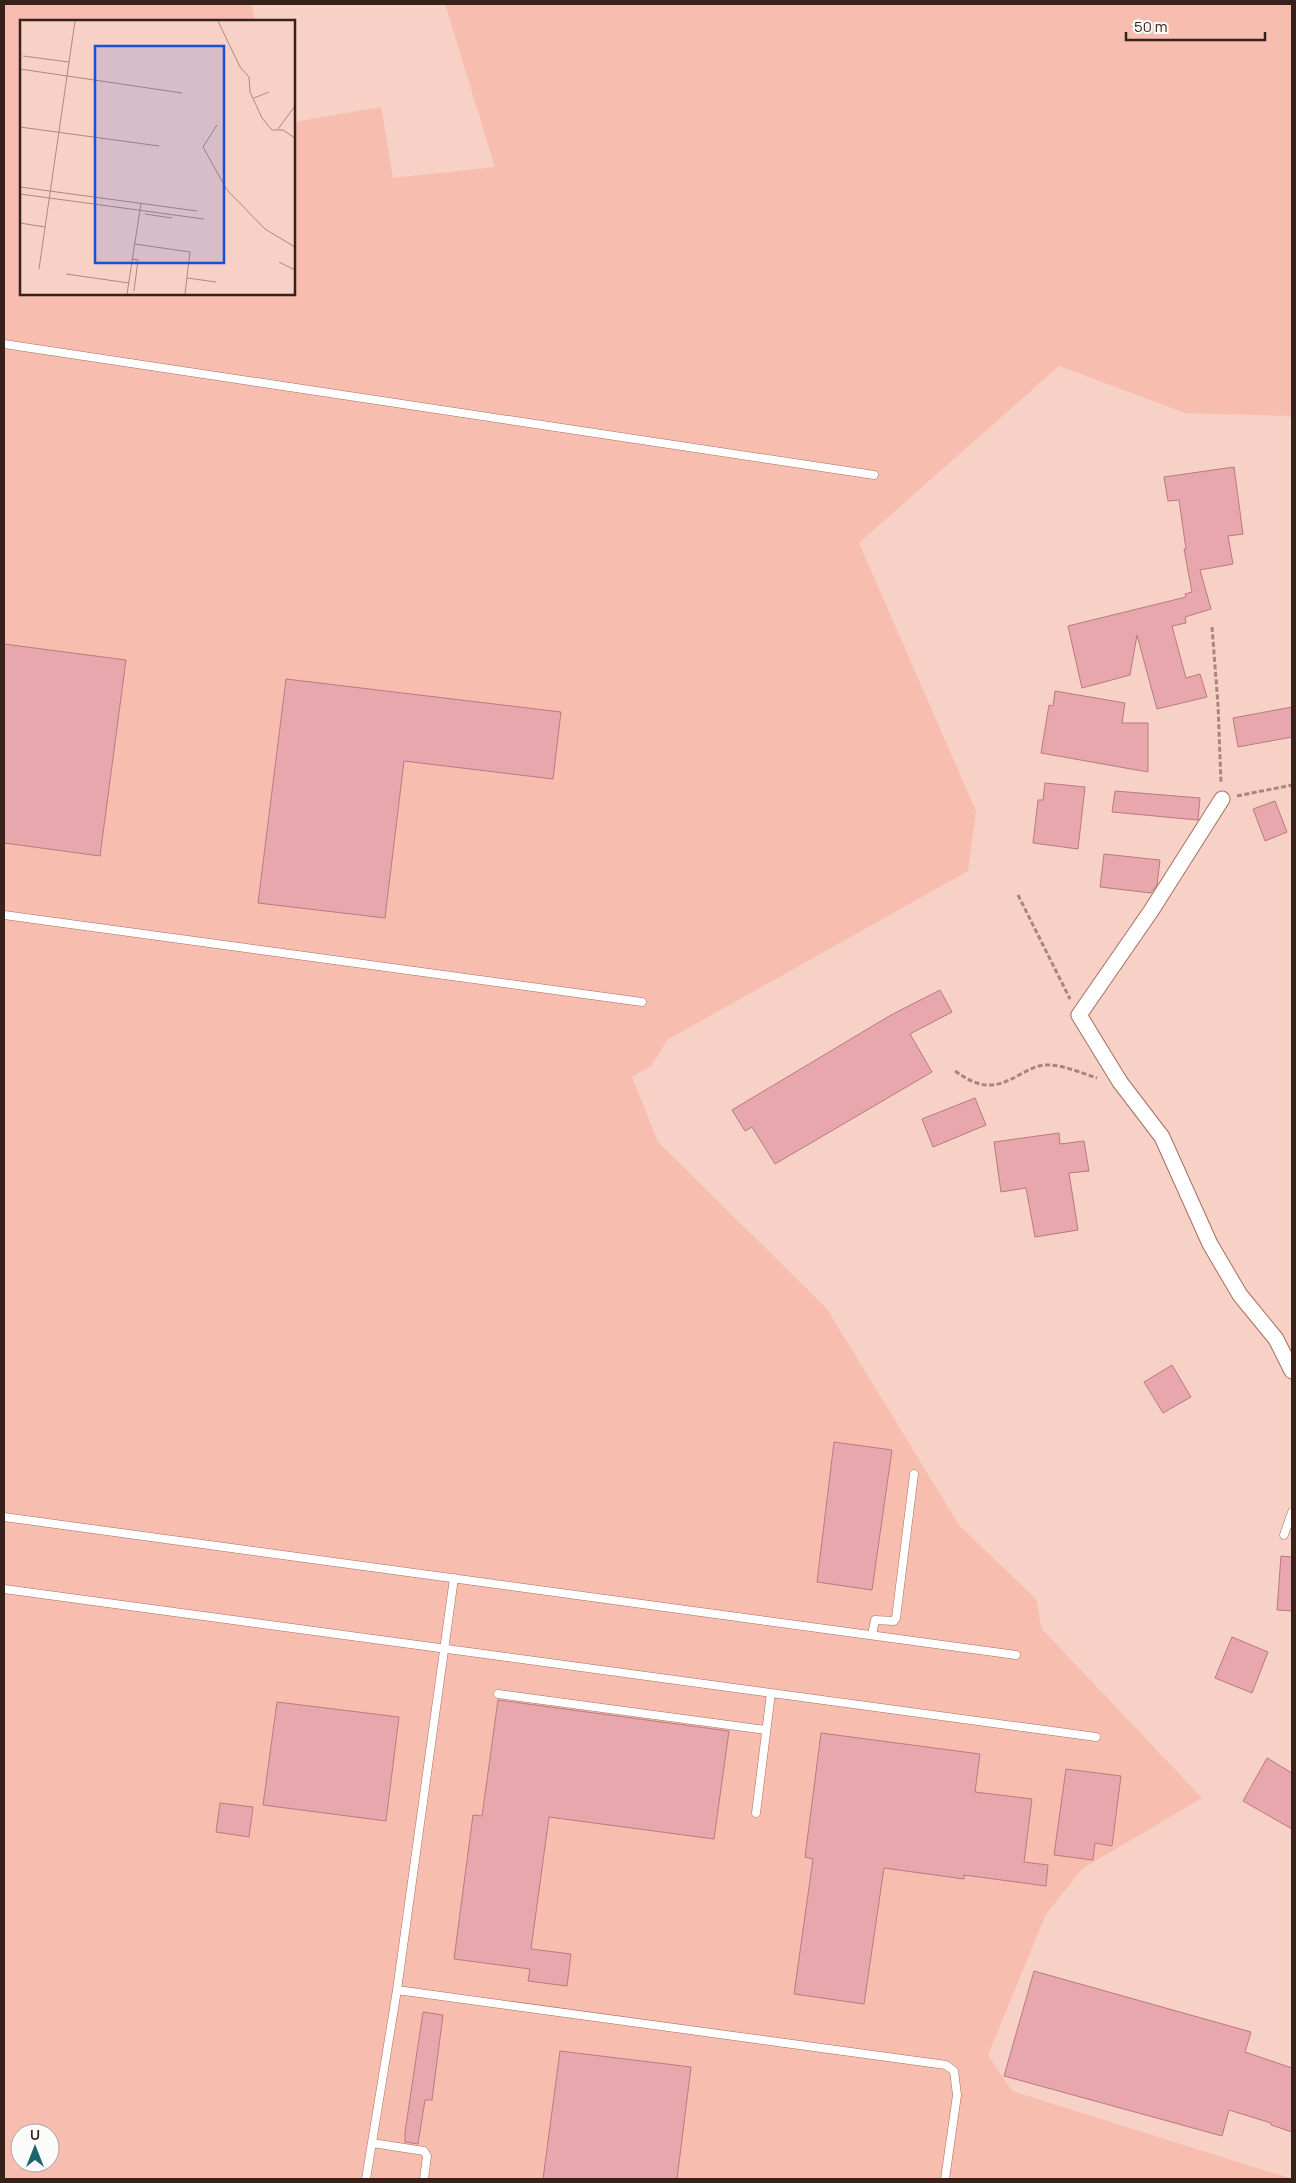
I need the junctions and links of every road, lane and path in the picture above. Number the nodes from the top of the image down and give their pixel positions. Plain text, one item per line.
1 (4, 344) edge
2 (874, 475) dead end
3 (1212, 627) dead end
4 (1292, 784) edge
5 (1222, 799) junction
6 (1018, 894) dead end
7 (4, 915) edge
8 (642, 1002) dead end
9 (1078, 1015) junction
10 (955, 1071) dead end
11 (1120, 1082) junction
12 (1292, 1371) edge
13 (914, 1474) dead end
14 (1292, 1512) edge
15 (4, 1517) edge
16 (1284, 1535) dead end
17 (454, 1578) junction
18 (4, 1589) edge
19 (872, 1635) junction
20 (445, 1649) junction
21 (1016, 1655) dead end
22 (771, 1693) junction
23 (498, 1694) dead end
24 (766, 1730) junction
25 (1096, 1737) dead end
26 (756, 1814) dead end
27 (397, 1990) junction
28 (372, 2143) junction
29 (366, 2179) edge
30 (424, 2179) edge
31 (946, 2179) edge

1 - 2 lane
3 - 5 path
4 - 5 path
5 - 9 street
6 - 9 path
7 - 8 lane
9 - 11 street
10 - 11 path
11 - 12 street
13 - 19 lane
14 - 16 lane
15 - 17 lane
17 - 19 lane
17 - 20 lane
18 - 20 lane
19 - 21 lane
20 - 22 lane
20 - 27 lane
22 - 24 lane
22 - 25 lane
23 - 24 lane
24 - 26 lane
27 - 28 lane
27 - 31 lane
28 - 29 lane
28 - 30 lane

